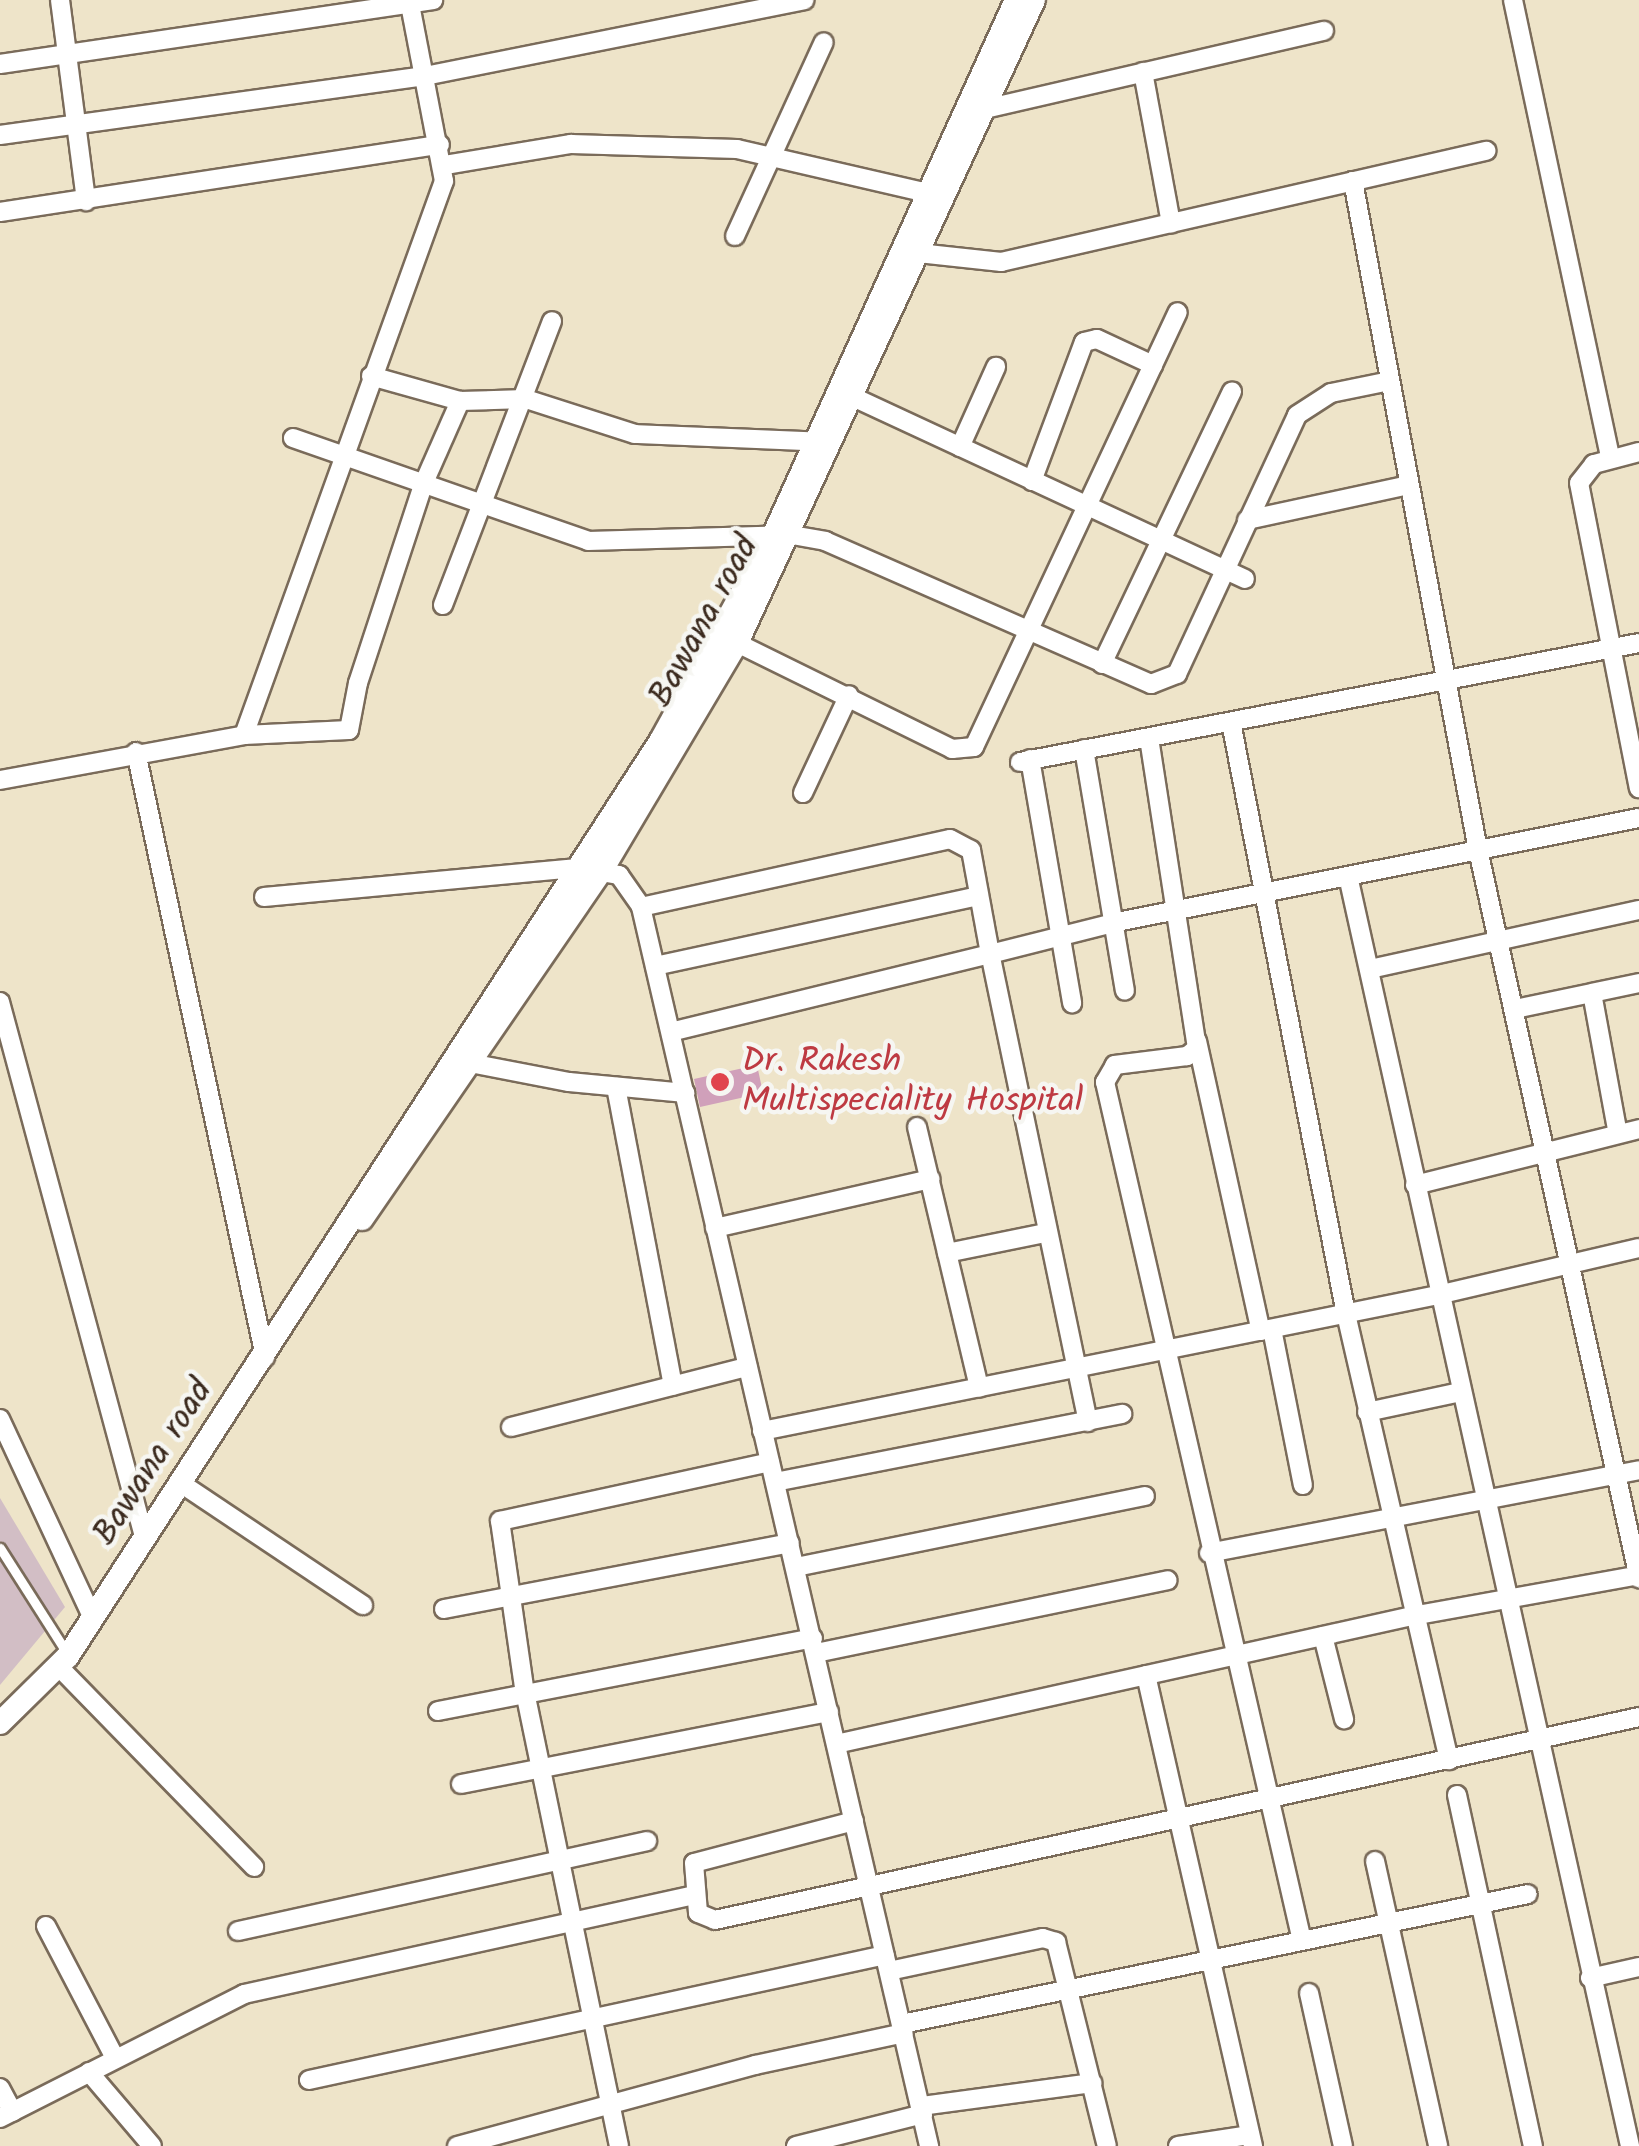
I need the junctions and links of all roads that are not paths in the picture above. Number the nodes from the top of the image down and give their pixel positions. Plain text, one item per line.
1 (60, 0) edge
2 (434, 0) edge
3 (804, 0) edge
4 (1016, 0) edge
5 (1034, 0) edge
6 (1513, 0) edge
7 (409, 2) edge
8 (1324, 31) dead end
9 (824, 42) dead end
10 (67, 54) junction
11 (0, 64) edge
12 (1143, 72) junction
13 (425, 76) junction
14 (984, 109) junction
15 (77, 123) junction
16 (0, 135) edge
17 (440, 145) junction
18 (1486, 151) dead end
19 (775, 153) junction
20 (445, 165) junction
21 (1353, 181) junction
22 (937, 195) junction
23 (86, 201) junction
24 (0, 212) edge
25 (1171, 223) junction
26 (736, 236) dead end
27 (908, 252) junction
28 (1178, 312) dead end
29 (552, 321) dead end
30 (1153, 365) junction
31 (996, 367) dead end
32 (371, 376) junction
33 (1390, 382) junction
34 (1232, 391) dead end
35 (852, 397) junction
36 (526, 399) junction
37 (460, 401) junction
38 (293, 438) dead end
39 (825, 442) junction
40 (960, 447) junction
41 (1639, 452) edge
42 (341, 456) junction
43 (1610, 458) junction
44 (1032, 481) junction
45 (423, 485) junction
46 (1409, 485) junction
47 (1087, 506) junction
48 (482, 508) junction
49 (1247, 520) junction
50 (782, 536) junction
51 (1158, 539) junction
52 (1225, 570) junction
53 (1246, 580) dead end
54 (443, 605) dead end
55 (1030, 632) junction
56 (737, 643) junction
57 (1639, 643) edge
58 (1612, 648) junction
59 (1102, 664) junction
60 (1444, 681) junction
61 (849, 695) junction
62 (1231, 722) junction
63 (244, 735) junction
64 (1149, 738) junction
65 (1084, 750) junction
66 (136, 752) junction
67 (0, 780) edge
68 (1639, 788) edge
69 (802, 793) dead end
70 (625, 814) junction
71 (1639, 818) edge
72 (1478, 850) junction
73 (578, 868) junction
74 (602, 870) junction
75 (1348, 876) junction
76 (1261, 893) junction
77 (978, 896) junction
78 (264, 897) dead end
79 (641, 907) junction
80 (1180, 909) junction
81 (1639, 910) edge
82 (1116, 922) junction
83 (1064, 935) junction
84 (1499, 939) junction
85 (990, 954) junction
86 (655, 966) junction
87 (1370, 969) junction
88 (1639, 983) edge
89 (1125, 991) dead end
90 (1592, 993) junction
91 (0, 1002) edge
92 (1072, 1003) dead end
93 (1516, 1009) junction
94 (671, 1032) junction
95 (1197, 1041) junction
96 (7, 1062) edge
97 (470, 1063) junction
98 (616, 1086) junction
99 (684, 1093) junction
100 (917, 1127) dead end
101 (1639, 1129) edge
102 (1618, 1134) junction
103 (1549, 1151) junction
104 (930, 1179) junction
105 (1415, 1185) junction
106 (349, 1227) junction
107 (715, 1228) junction
108 (1045, 1233) junction
109 (1639, 1248) edge
110 (947, 1252) junction
111 (1573, 1261) junction
112 (1438, 1296) junction
113 (1346, 1314) junction
114 (1267, 1330) junction
115 (1165, 1351) junction
116 (265, 1357) junction
117 (747, 1366) junction
118 (1076, 1369) junction
119 (673, 1386) junction
120 (979, 1388) junction
121 (1460, 1392) junction
122 (1367, 1412) junction
123 (1122, 1414) dead end
124 (0, 1420) edge
125 (1088, 1422) junction
126 (511, 1427) dead end
127 (762, 1430) junction
128 (770, 1462) junction
129 (1639, 1470) edge
130 (1616, 1474) junction
131 (775, 1482) junction
132 (182, 1484) junction
133 (1303, 1485) dead end
134 (1145, 1496) dead end
135 (1483, 1496) junction
136 (1390, 1514) junction
137 (145, 1540) junction
138 (790, 1544) junction
139 (0, 1548) edge
140 (1209, 1553) junction
141 (796, 1567) junction
142 (1639, 1576) edge
143 (1167, 1580) dead end
144 (508, 1596) junction
145 (1507, 1599) junction
146 (363, 1604) dead end
147 (444, 1608) dead end
148 (1412, 1616) junction
149 (93, 1618) junction
150 (1323, 1636) junction
151 (815, 1646) junction
152 (1234, 1656) junction
153 (64, 1662) junction
154 (1146, 1676) junction
155 (525, 1694) junction
156 (438, 1711) dead end
157 (830, 1712) junction
158 (1639, 1717) edge
159 (1344, 1719) dead end
160 (0, 1723) edge
161 (1543, 1741) junction
162 (836, 1744) junction
163 (1450, 1760) junction
164 (541, 1768) junction
165 (460, 1784) dead end
166 (1458, 1795) dead end
167 (1268, 1796) junction
168 (1174, 1818) junction
169 (854, 1822) junction
170 (647, 1840) dead end
171 (560, 1861) junction
172 (1375, 1861) dead end
173 (254, 1867) dead end
174 (870, 1886) junction
175 (1528, 1894) dead end
176 (693, 1895) junction
177 (1480, 1904) junction
178 (1390, 1923) junction
179 (46, 1926) dead end
180 (573, 1926) junction
181 (238, 1930) dead end
182 (1302, 1942) junction
183 (1207, 1961) junction
184 (888, 1963) junction
185 (1639, 1967) edge
186 (1590, 1978) junction
187 (1070, 1991) junction
188 (1309, 1993) dead end
189 (591, 2018) junction
190 (903, 2029) junction
191 (115, 2058) junction
192 (89, 2072) junction
193 (308, 2080) dead end
194 (1092, 2083) junction
195 (0, 2088) edge
196 (608, 2104) junction
197 (922, 2110) junction
198 (6, 2115) edge
199 (1251, 2140) edge
200 (1633, 2142) edge
201 (152, 2146) edge
202 (457, 2146) edge
203 (619, 2146) edge
204 (796, 2146) edge
205 (928, 2146) edge
206 (1107, 2146) edge
207 (1178, 2146) edge
208 (1343, 2146) edge
209 (1438, 2146) edge
210 (1533, 2146) edge

1 - 10 street
2 - 7 street
3 - 13 street
4 - 22 street, Bawana road
5 - 14 street, Bawana road
6 - 43 street
7 - 10 street
7 - 13 street
8 - 12 street
9 - 19 street
10 - 11 street
10 - 15 street
12 - 14 street
12 - 25 street
13 - 15 street
13 - 17 street
14 - 22 street, Bawana road
15 - 16 street
15 - 23 street
17 - 20 street
17 - 23 street
18 - 21 street
19 - 20 street
19 - 22 street
19 - 26 street
20 - 32 street
21 - 25 street
21 - 33 street
22 - 27 street, Bawana road
23 - 24 street
25 - 27 street
27 - 35 street, Bawana road
27 - 39 street, Bawana road
28 - 30 street
29 - 36 street
30 - 44 street
30 - 47 street
31 - 40 street
32 - 37 street
32 - 42 street
33 - 46 street
33 - 49 street
34 - 51 street
35 - 39 street, Bawana road
35 - 40 street
36 - 37 street
36 - 39 street
36 - 48 street
37 - 45 street
38 - 42 street
39 - 50 street, Bawana road
40 - 44 street
41 - 43 street
42 - 45 street
42 - 63 street
43 - 58 street
44 - 47 street
45 - 48 street
45 - 63 street
46 - 49 street
46 - 60 street
47 - 51 street
47 - 55 street
48 - 50 street
48 - 54 street
49 - 52 street
50 - 55 street
50 - 56 street, Bawana road
50 - 70 street, Bawana road
51 - 52 street
51 - 59 street
52 - 53 street
52 - 59 street
55 - 59 street
55 - 61 street
56 - 61 street
56 - 70 street, Bawana road
57 - 58 street
58 - 60 street
58 - 68 street
60 - 62 street
60 - 72 street
61 - 69 street
62 - 64 street
62 - 76 street
63 - 66 street
64 - 65 street
64 - 80 street
65 - 82 street
65 - 83 street
66 - 67 street
66 - 116 street
70 - 73 street, Bawana road
70 - 74 street, Bawana road
71 - 72 street
72 - 75 street
72 - 84 street
73 - 74 street
73 - 78 street
73 - 106 street, Bawana road
74 - 79 street
74 - 97 street, Bawana road
75 - 76 street
75 - 87 street
76 - 80 street
76 - 113 street
77 - 79 street
77 - 85 street
77 - 86 street
79 - 86 street
80 - 82 street
80 - 95 street
81 - 84 street
82 - 83 street
82 - 89 street
83 - 85 street
83 - 92 street
84 - 87 street
84 - 93 street
85 - 94 street
85 - 108 street
86 - 94 street
87 - 105 street
88 - 90 street
90 - 93 street
90 - 102 street
91 - 96 street
93 - 103 street
94 - 99 street
95 - 114 street
95 - 115 street
96 - 137 street
97 - 98 street
97 - 106 street, Bawana road
98 - 99 street
98 - 119 street
99 - 107 street
100 - 104 street
101 - 102 street
102 - 103 street
103 - 105 street
103 - 111 street
104 - 107 street
104 - 110 street
105 - 112 street
106 - 116 street, Bawana road
107 - 117 street
108 - 110 street
108 - 118 street
109 - 111 street
110 - 120 street
111 - 112 street
111 - 130 street
112 - 113 street
112 - 121 street
113 - 114 street
113 - 122 street
114 - 115 street
114 - 133 street
115 - 118 street
115 - 140 street
116 - 132 street, Bawana road
117 - 119 street
117 - 127 street
118 - 120 street
118 - 125 street
119 - 126 street
120 - 127 street
121 - 122 street
121 - 135 street
122 - 136 street
123 - 125 street
124 - 149 street
125 - 131 street
127 - 128 street
128 - 131 street
128 - 144 street
129 - 130 street
130 - 135 street
130 - 142 street
131 - 138 street
132 - 137 street, Bawana road
132 - 146 street
134 - 141 street
135 - 136 street
135 - 145 street
136 - 140 street
136 - 148 street
137 - 149 street, Bawana road
138 - 141 street
138 - 144 street
139 - 153 lane
140 - 152 street
141 - 151 street
142 - 145 street
143 - 151 street
144 - 147 street
144 - 155 street
145 - 148 street
145 - 161 street
148 - 150 street
148 - 163 street
149 - 153 street, Bawana road
150 - 152 street
150 - 159 street
151 - 155 street
151 - 157 street
152 - 154 street
152 - 167 street
153 - 160 street, Bawana road
153 - 173 street
154 - 162 street
154 - 168 street
155 - 156 street
155 - 164 street
157 - 162 street
157 - 164 street
158 - 161 street
161 - 163 street
161 - 186 street
162 - 169 street
163 - 167 street
164 - 165 street
164 - 171 street
166 - 177 street
167 - 168 street
167 - 182 street
168 - 174 street
168 - 183 street
169 - 174 street
169 - 176 street
170 - 171 street
171 - 180 street
171 - 181 street
172 - 178 street
174 - 176 street
174 - 184 street
175 - 177 street
176 - 180 street
177 - 178 street
177 - 210 street
178 - 182 street
178 - 209 street
179 - 191 street
180 - 189 street
180 - 191 street
182 - 183 street
183 - 187 street
183 - 199 street
184 - 187 street
184 - 189 street
184 - 190 street
185 - 186 street
186 - 200 street
187 - 190 street
187 - 194 street
188 - 208 street
189 - 193 street
189 - 196 street
190 - 196 street
190 - 197 street
191 - 192 street
192 - 198 street
192 - 201 street
194 - 197 street
194 - 206 street
195 - 198 street
196 - 202 street
196 - 203 street
197 - 204 street
197 - 205 street
199 - 207 street

